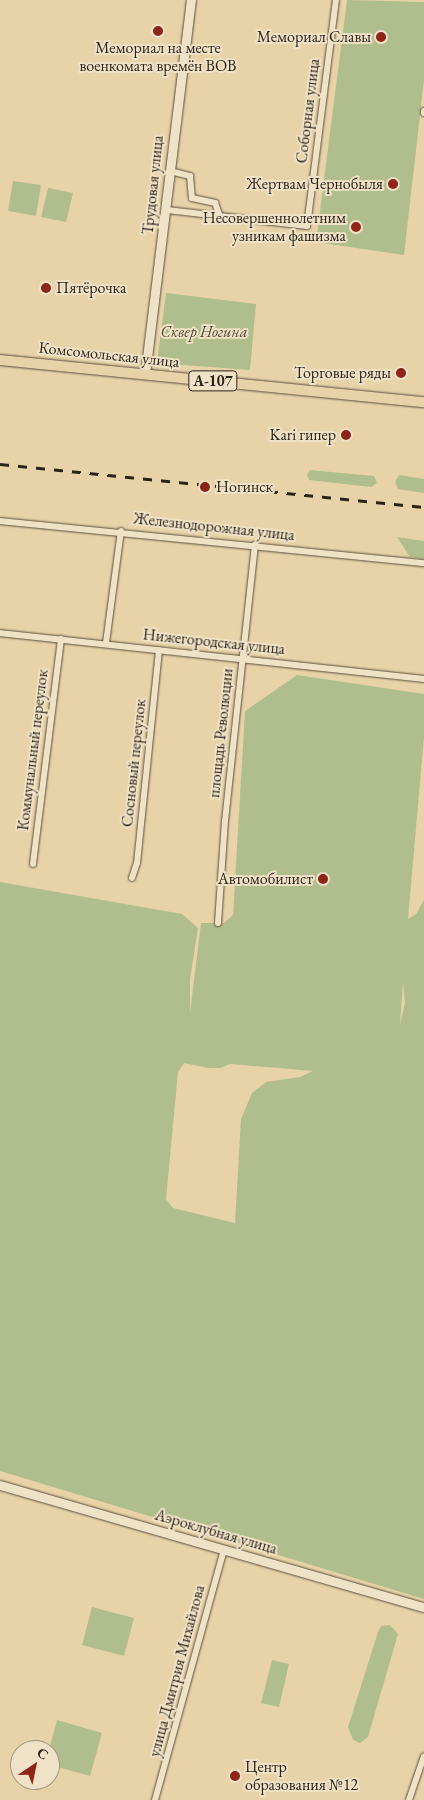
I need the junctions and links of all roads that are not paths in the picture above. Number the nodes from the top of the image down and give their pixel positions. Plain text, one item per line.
1 (191, 0) edge
2 (336, 0) edge
3 (170, 171) junction
4 (167, 210) junction
5 (220, 218) junction
6 (0, 360) edge
7 (145, 374) junction
8 (424, 402) edge
9 (0, 520) edge
10 (121, 531) junction
11 (255, 545) junction
12 (424, 563) edge
13 (0, 633) edge
14 (61, 639) junction
15 (106, 643) junction
16 (159, 650) junction
17 (242, 659) junction
18 (424, 679) edge
19 (33, 864) dead end
20 (132, 878) dead end
21 (218, 923) dead end
22 (0, 1485) edge
23 (224, 1550) junction
24 (424, 1607) edge
25 (424, 1756) edge
26 (155, 1800) edge
27 (409, 1800) edge

1 - 3 street, Трудовая улица
2 - 5 street, Соборная улица
3 - 4 street, Трудовая улица
3 - 5 street
4 - 5 street
4 - 7 street, Трудовая улица
6 - 7 main road, Комсомольская улица / А-107
7 - 8 main road, Комсомольская улица / А-107
9 - 10 street, Железнодорожная улица
10 - 11 street, Железнодорожная улица
10 - 15 street
11 - 12 street, Железнодорожная улица
11 - 17 street, площадь Революции
13 - 14 street, Нижегородская улица
14 - 15 street, Нижегородская улица
14 - 19 street, Коммунальный переулок
15 - 16 street, Нижегородская улица
16 - 17 street, Нижегородская улица
16 - 20 street, Сосновый переулок
17 - 18 street, Нижегородская улица
17 - 21 street, площадь Революции
22 - 23 street, Аэроклубная улица
23 - 24 street, Аэроклубная улица
23 - 26 street, улица Дмитрия Михайлова
25 - 27 street

